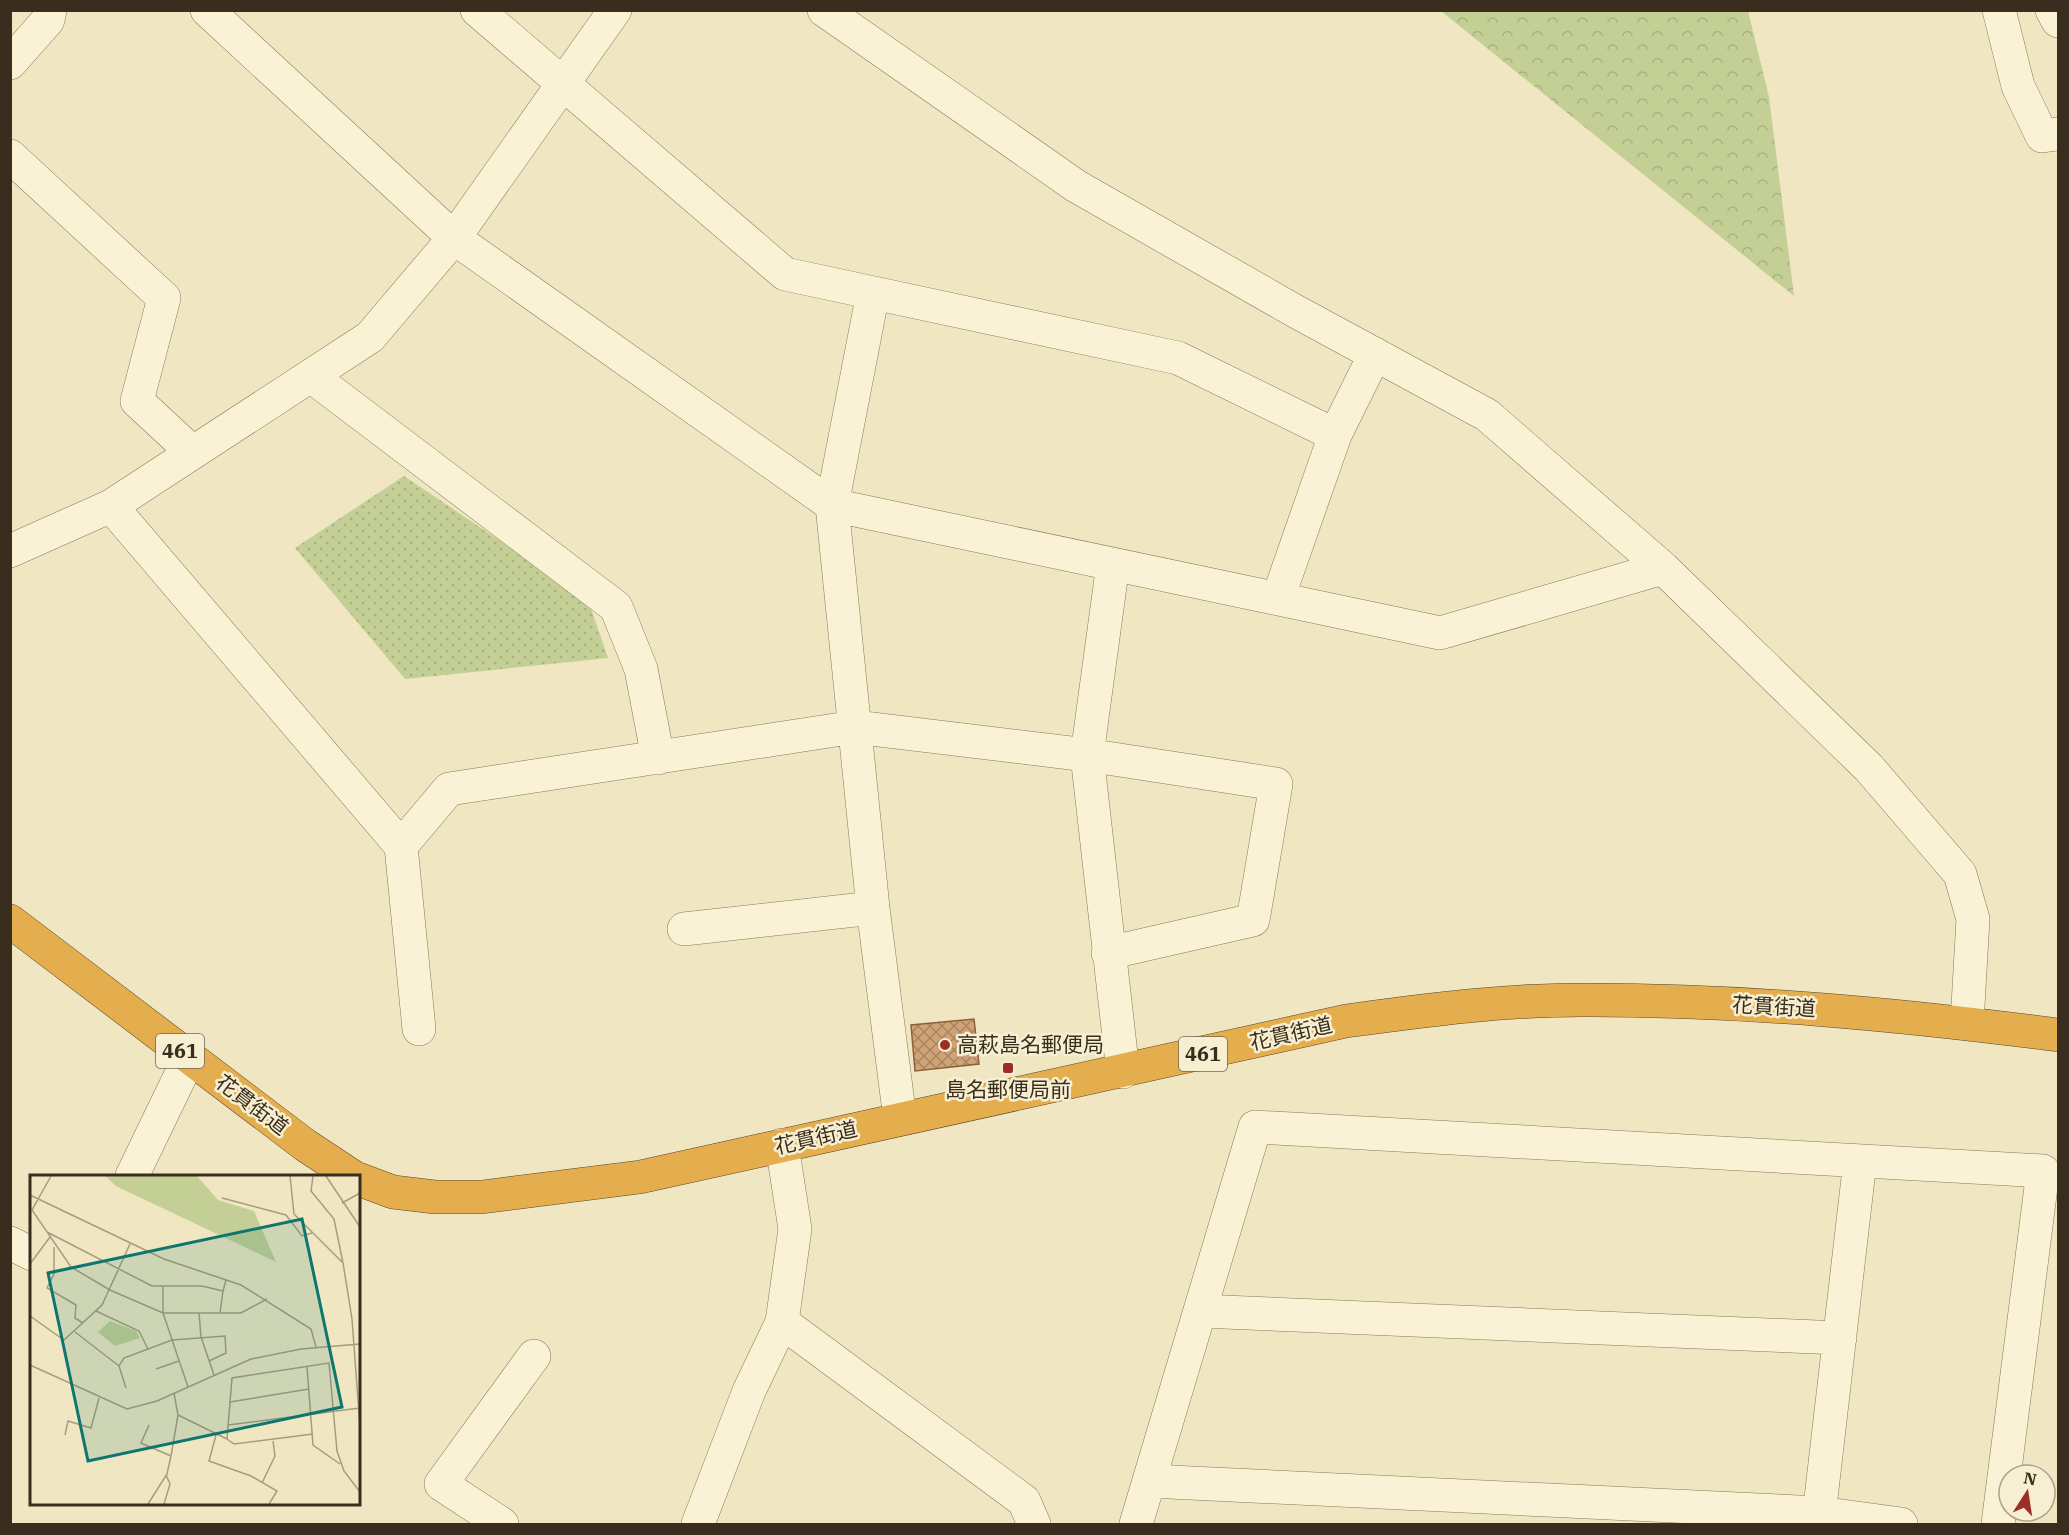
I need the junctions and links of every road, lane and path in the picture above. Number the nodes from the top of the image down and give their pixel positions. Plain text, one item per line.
1 (50, 10) edge
2 (207, 10) edge
3 (477, 10) edge
4 (615, 10) edge
5 (824, 10) edge
6 (1999, 10) edge
7 (2052, 10) edge
8 (2058, 21) edge
9 (10, 63) edge
10 (562, 85) junction
11 (2058, 134) edge
12 (10, 156) edge
13 (454, 238) junction
14 (873, 293) junction
15 (1375, 354) junction
16 (310, 376) junction
17 (1335, 435) junction
18 (192, 452) junction
19 (832, 505) junction
20 (111, 506) junction
21 (10, 551) edge
22 (1113, 564) junction
23 (1663, 568) junction
24 (1278, 598) junction
25 (855, 727) junction
26 (1087, 755) junction
27 (658, 758) junction
28 (401, 846) junction
29 (873, 908) junction
30 (10, 921) edge
31 (684, 929) dead end
32 (1108, 953) junction
33 (1967, 1023) junction
34 (418, 1029) dead end
35 (2058, 1035) edge
36 (189, 1058) junction
37 (1123, 1072) junction
38 (900, 1119) junction
39 (782, 1145) junction
40 (1860, 1161) junction
41 (132, 1175) edge
42 (350, 1175) edge
43 (360, 1180) edge
44 (10, 1243) edge
45 (30, 1253) edge
46 (1200, 1311) junction
47 (782, 1322) junction
48 (1840, 1338) junction
49 (534, 1356) dead end
50 (1149, 1481) junction
51 (1819, 1519) edge
52 (502, 1524) edge
53 (698, 1524) edge
54 (1034, 1524) edge
55 (1136, 1524) edge
56 (1901, 1524) edge
57 (1998, 1524) edge

1 - 9 street
2 - 13 street
3 - 10 street
4 - 10 street
5 - 15 street
6 - 11 street
7 - 8 street
10 - 13 street
10 - 14 street
12 - 18 street
13 - 16 street
13 - 19 street
14 - 17 street
14 - 19 street
15 - 17 street
15 - 23 street
16 - 18 street
16 - 27 street
17 - 24 street
18 - 20 street
19 - 22 street
19 - 25 street
20 - 21 street
20 - 28 street
22 - 24 street
22 - 26 street
23 - 24 street
23 - 33 street
25 - 26 street
25 - 27 street
25 - 29 street
26 - 32 street
26 - 32 street
27 - 28 street
28 - 34 street
29 - 31 street
29 - 38 street
30 - 36 highway, 花貫街道 / 461
32 - 37 street
33 - 35 highway, 花貫街道 / 461
33 - 37 highway, 花貫街道 / 461
36 - 41 street
36 - 42 highway, 花貫街道 / 461
37 - 38 highway, 花貫街道 / 461
38 - 39 highway, 花貫街道 / 461
39 - 43 highway, 花貫街道 / 461
39 - 47 street
40 - 46 street
40 - 48 street
40 - 57 street
44 - 45 street
46 - 48 street
46 - 50 street
47 - 53 street
47 - 54 street
48 - 51 street
49 - 52 street
50 - 51 street
50 - 55 street
51 - 56 street

